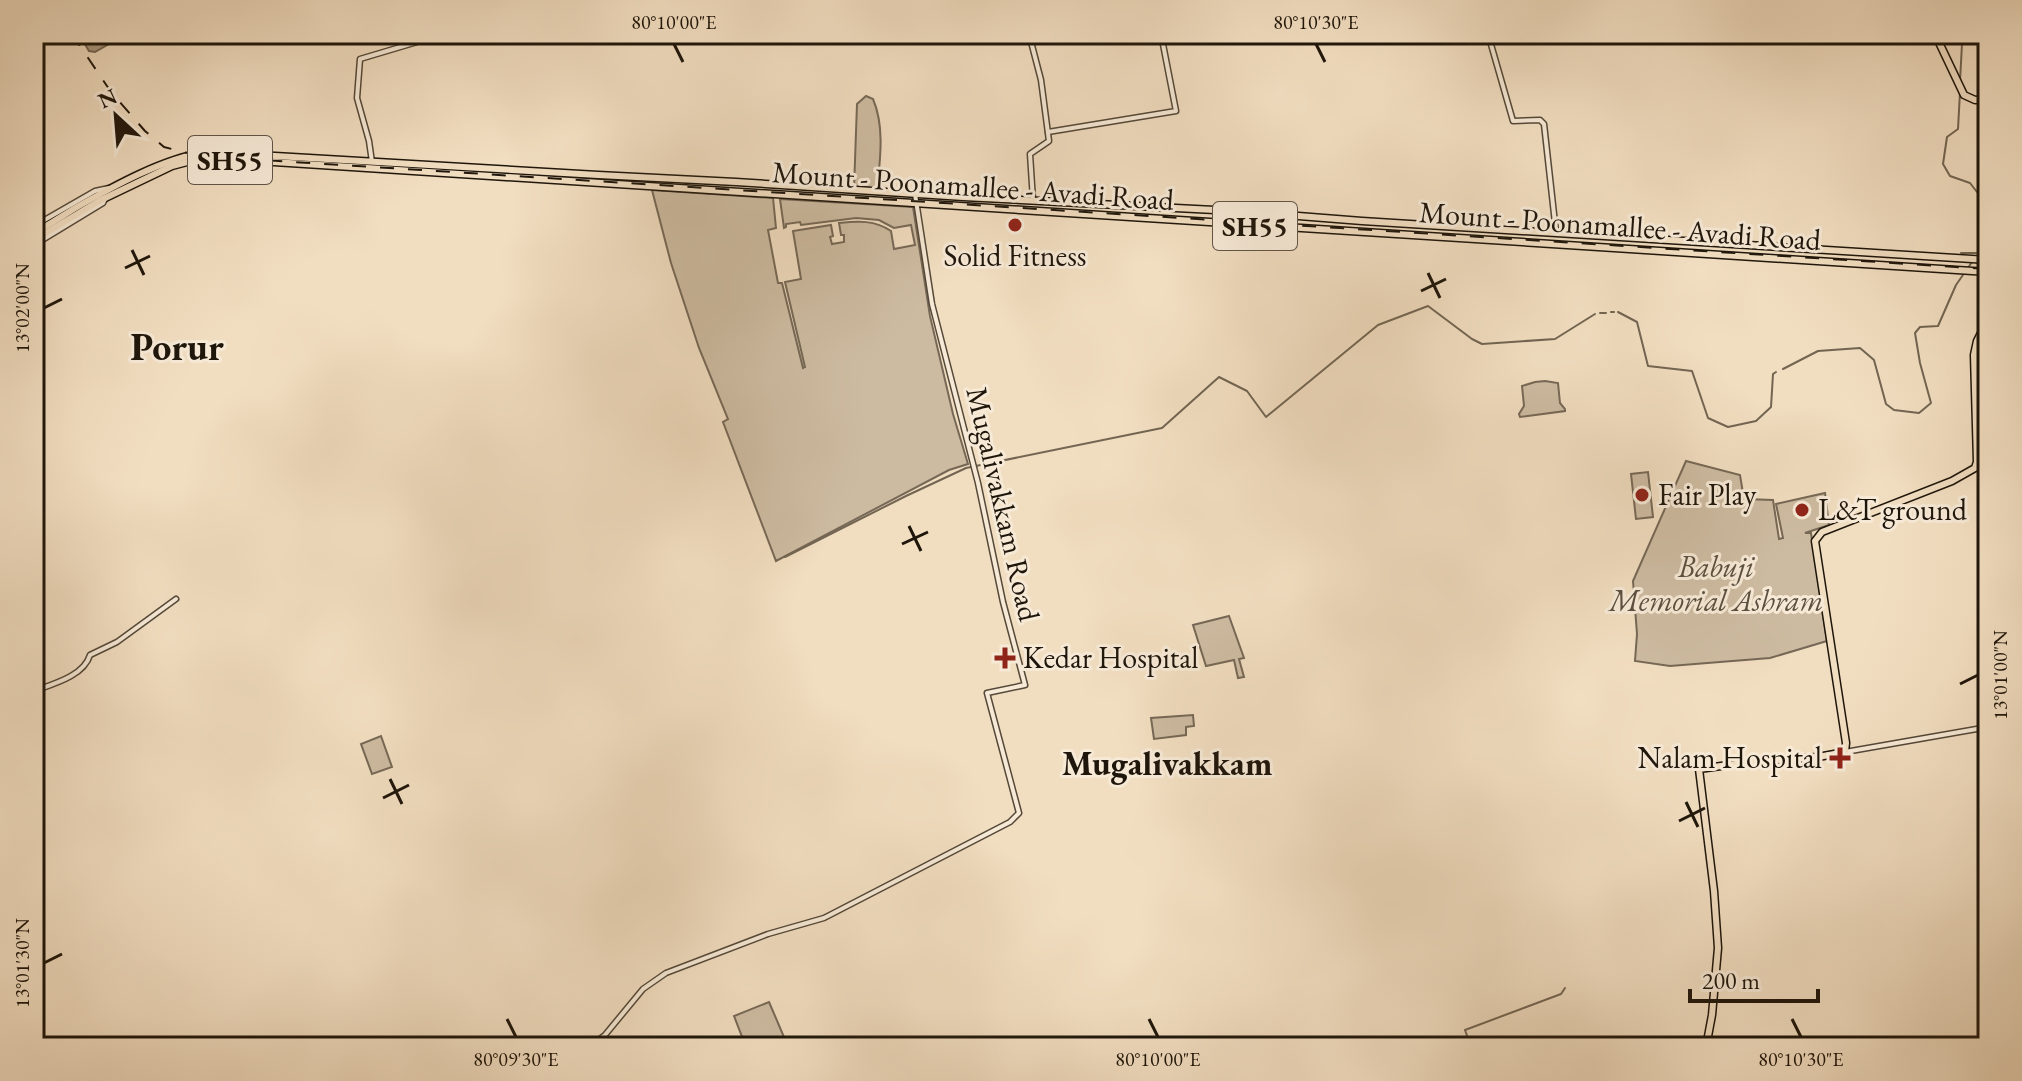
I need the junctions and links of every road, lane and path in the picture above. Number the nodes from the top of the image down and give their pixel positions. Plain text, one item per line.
1 (444, 34) edge
2 (1029, 34) edge
3 (1161, 34) edge
4 (1488, 34) edge
5 (1935, 34) edge
6 (1988, 99) edge
7 (1048, 132) junction
8 (273, 159) junction
9 (369, 164) junction
10 (407, 168) junction
11 (785, 185) junction
12 (112, 188) junction
13 (915, 194) junction
14 (785, 195) junction
15 (102, 198) junction
16 (1015, 199) junction
17 (1033, 200) junction
18 (916, 204) junction
19 (1014, 210) junction
20 (34, 226) edge
21 (1556, 232) junction
22 (34, 233) edge
23 (34, 243) edge
24 (1984, 260) edge
25 (1988, 272) edge
26 (1988, 319) edge
27 (176, 599) dead end
28 (34, 691) edge
29 (1988, 727) edge
30 (1845, 752) junction
31 (589, 1047) edge
32 (1706, 1047) edge

1 - 9 street
2 - 7 street
3 - 7 street
4 - 21 street
5 - 6 main road
7 - 17 street
8 - 9 main road, Mount - Poonamallee - Avadi Road / SH55
8 - 12 main road, Mount - Poonamallee - Avadi Road / SH55
8 - 15 main road, Mount - Poonamallee - Avadi Road / SH55
9 - 10 main road, Mount - Poonamallee - Avadi Road / SH55
10 - 11 main road, Mount - Poonamallee - Avadi Road / SH55
10 - 14 main road, Mount - Poonamallee - Avadi Road / SH55
11 - 13 main road, Mount - Poonamallee - Avadi Road / SH55
11 - 14 main road
12 - 15 main road, SH55
12 - 20 street
13 - 16 main road, Mount - Poonamallee - Avadi Road / SH55
13 - 18 street, Mugalivakkam Road
14 - 18 main road, Mount - Poonamallee - Avadi Road / SH55
15 - 22 main road, SH55
15 - 23 main road, SH55
16 - 17 main road, Mount - Poonamallee - Avadi Road / SH55
16 - 19 main road
17 - 21 main road, Mount - Poonamallee - Avadi Road / SH55
18 - 19 main road, Mount - Poonamallee - Avadi Road / SH55
18 - 31 street, Mugalivakkam Road
19 - 25 main road, Mount - Poonamallee - Avadi Road / SH55
21 - 24 main road, Mount - Poonamallee - Avadi Road / SH55
26 - 30 main road
27 - 28 street
29 - 30 street
30 - 32 main road

